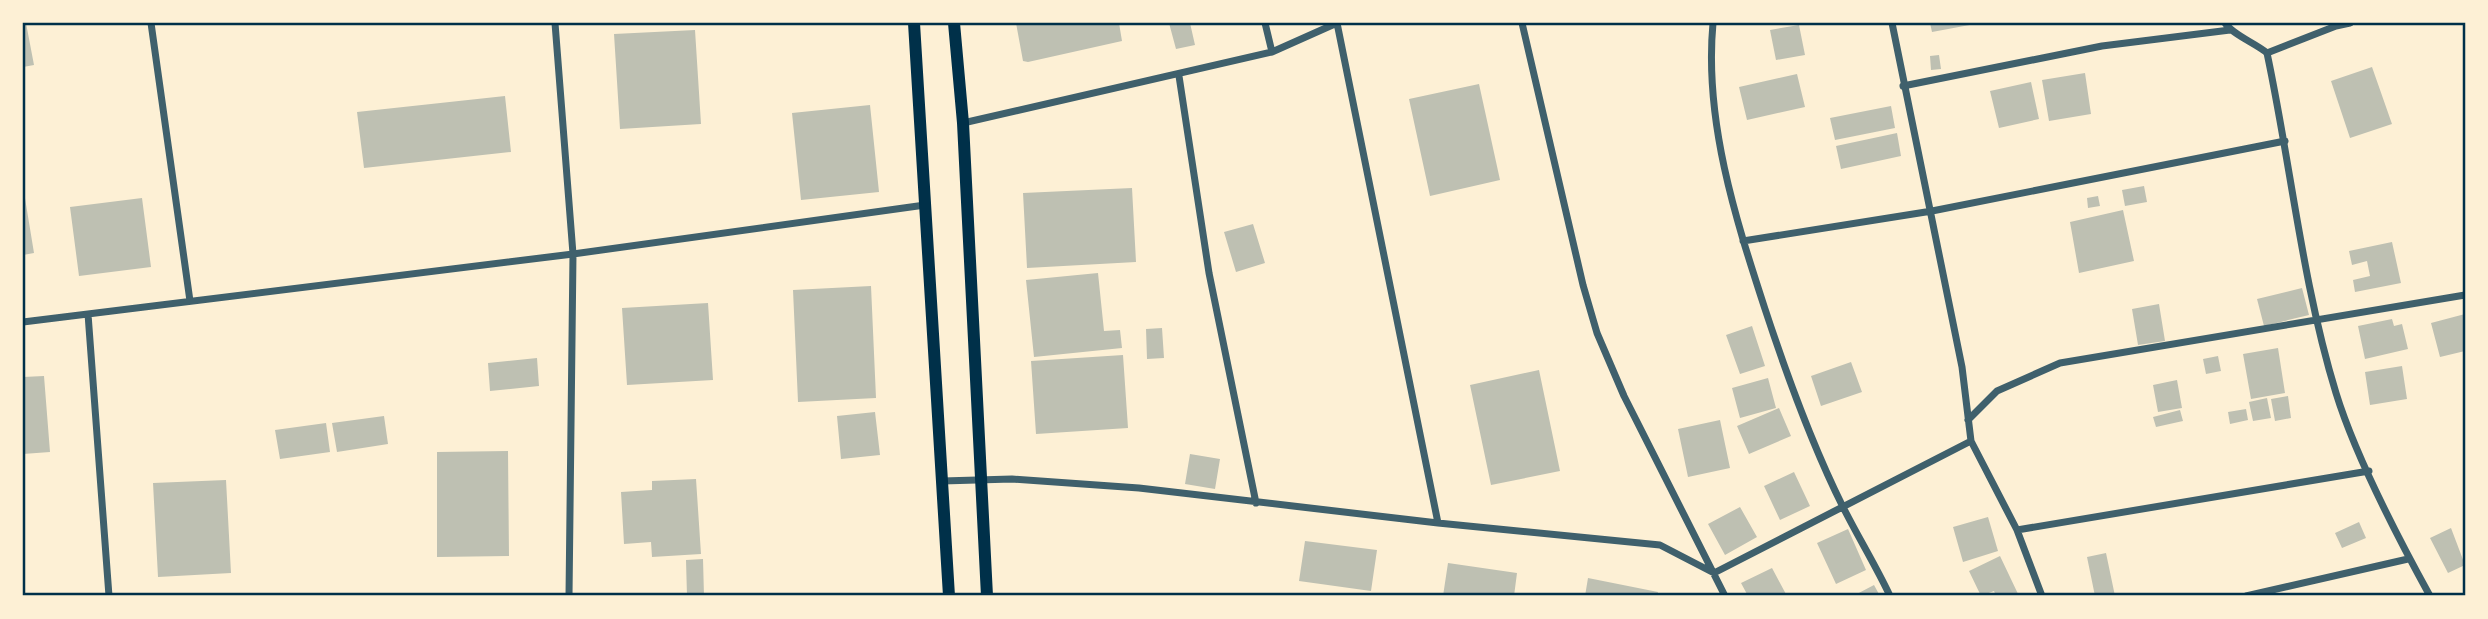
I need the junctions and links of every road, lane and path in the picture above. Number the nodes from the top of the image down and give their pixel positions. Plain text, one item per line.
1 (151, 23) edge
2 (555, 23) edge
3 (914, 23) edge
4 (954, 23) edge
5 (1265, 23) edge
6 (1337, 23) edge
7 (1522, 23) edge
8 (1713, 23) edge
9 (1892, 23) edge
10 (2350, 23) edge
11 (2336, 25) edge
12 (2227, 26) edge
13 (1272, 52) junction
14 (2267, 52) junction
15 (1179, 76) junction
16 (1903, 86) junction
17 (963, 123) junction
18 (2285, 141) junction
19 (925, 205) junction
20 (1932, 211) junction
21 (1743, 241) junction
22 (573, 254) junction
23 (2465, 295) edge
24 (190, 301) junction
25 (88, 314) junction
26 (2318, 317) junction
27 (23, 322) edge
28 (1967, 420) junction
29 (1971, 441) junction
30 (2369, 471) junction
31 (982, 480) junction
32 (942, 481) junction
33 (1256, 503) junction
34 (1843, 508) junction
35 (1438, 523) junction
36 (2017, 530) junction
37 (2408, 559) junction
38 (1714, 573) junction
39 (109, 596) edge
40 (569, 596) edge
41 (949, 596) edge
42 (987, 596) edge
43 (1726, 596) edge
44 (1890, 596) edge
45 (2042, 596) edge
46 (2246, 596) edge
47 (2430, 596) edge

1 - 24 street
2 - 22 street
3 - 19 main road
4 - 17 main road
5 - 13 street
6 - 13 street
6 - 35 street
7 - 38 street
8 - 21 street
9 - 16 street
10 - 11 street
11 - 14 street
12 - 14 street
12 - 16 street
13 - 15 street
14 - 18 street
15 - 17 street
15 - 33 street
16 - 20 street
17 - 31 main road
18 - 20 street
18 - 26 street
19 - 22 street
19 - 32 main road
20 - 21 street
20 - 28 street
21 - 34 street
22 - 24 street
22 - 40 street
23 - 26 street
24 - 25 street
25 - 27 street
25 - 39 street
26 - 28 street
26 - 30 street
28 - 29 street
29 - 34 street
29 - 36 street
30 - 36 street
30 - 37 street
31 - 32 street
31 - 33 street
31 - 42 main road
32 - 41 main road
33 - 35 street
34 - 38 street
34 - 44 street
35 - 38 street
36 - 45 street
37 - 46 street
37 - 47 street
38 - 43 street

